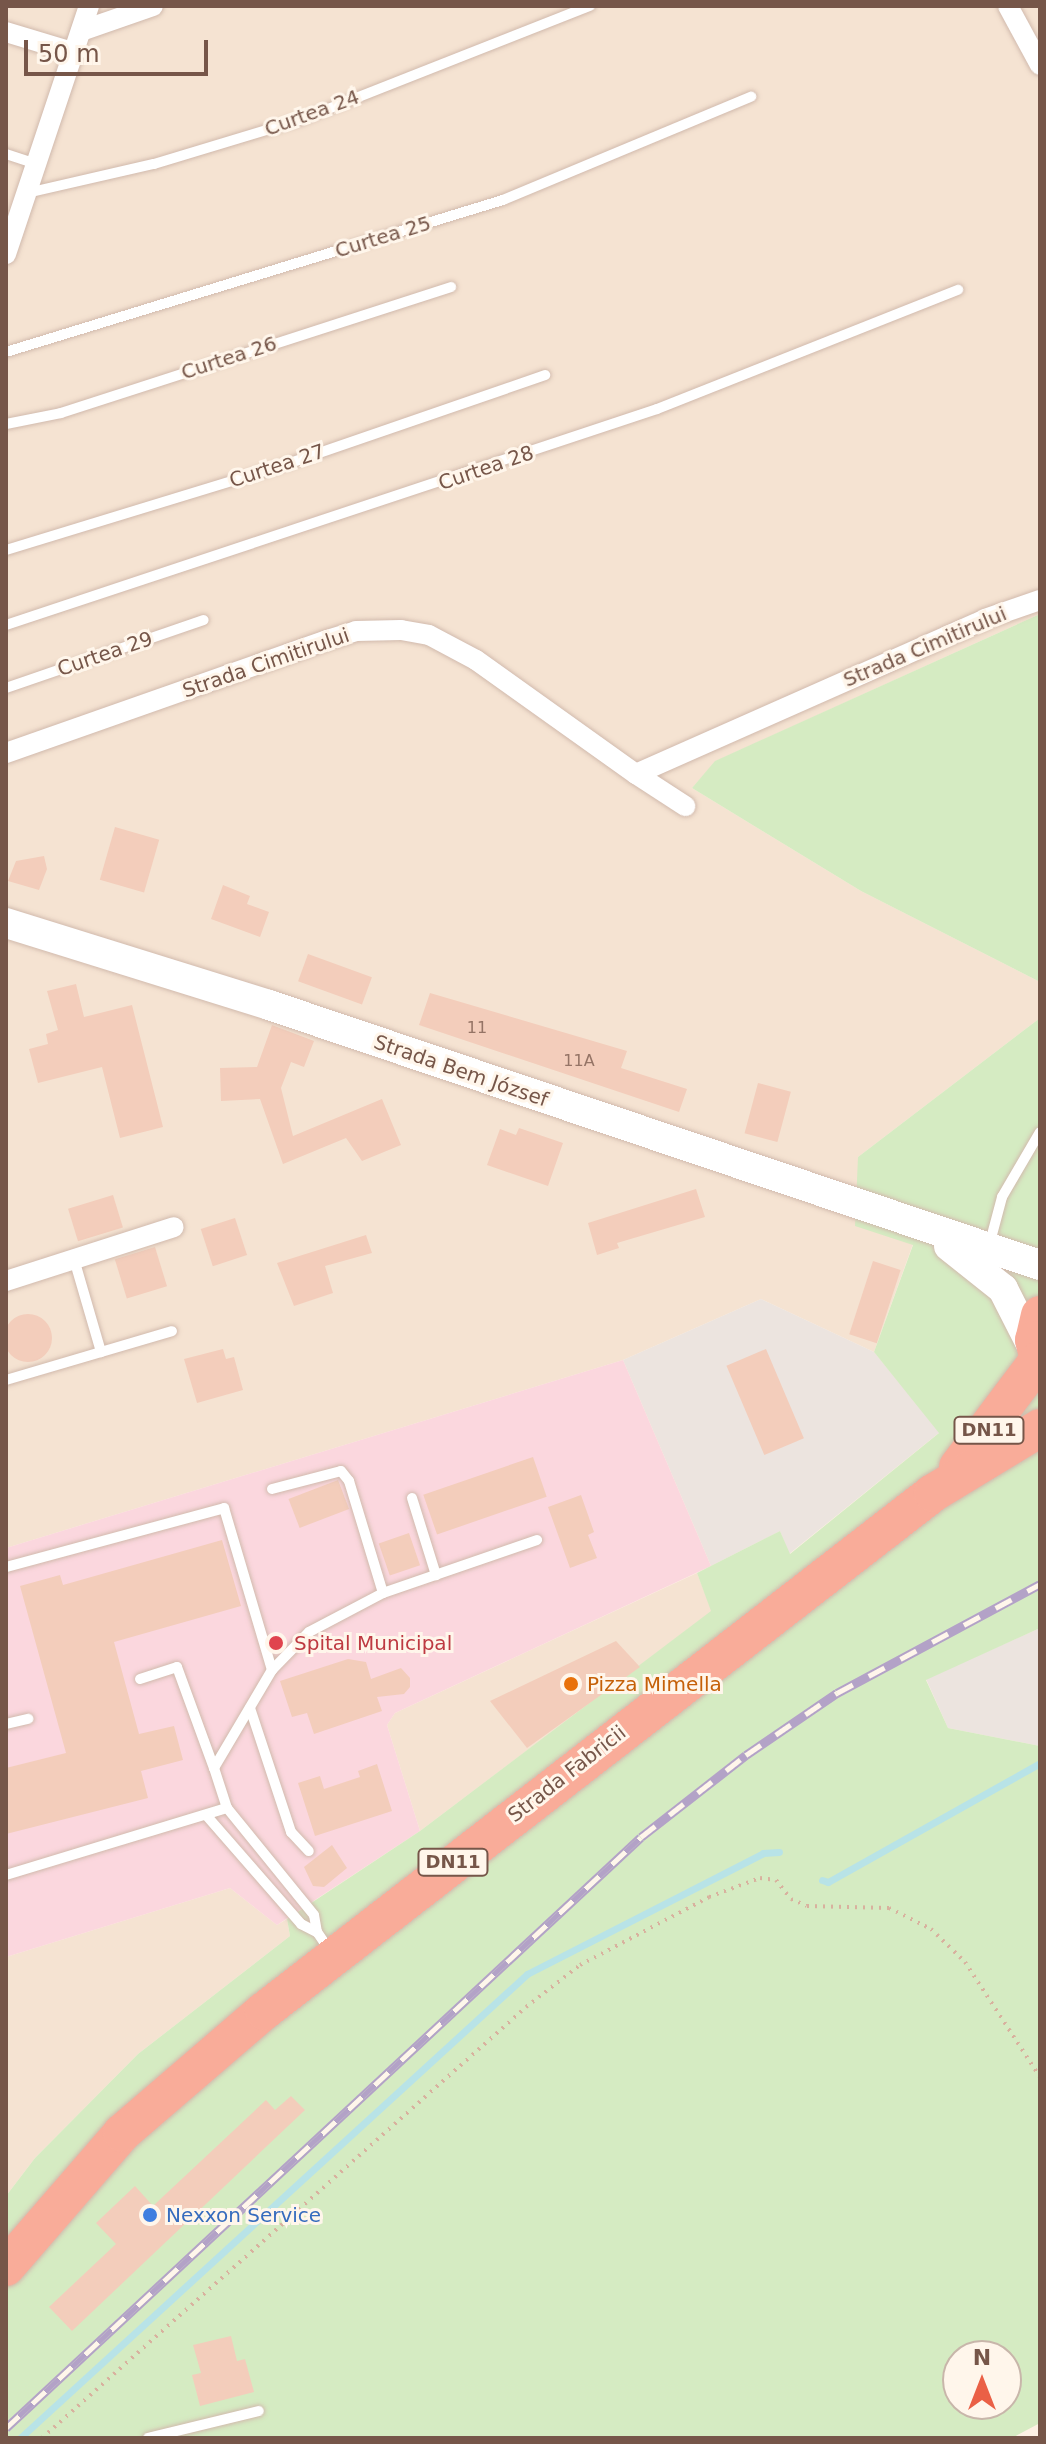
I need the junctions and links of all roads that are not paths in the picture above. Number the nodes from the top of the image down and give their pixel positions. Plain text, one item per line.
1 (89, 6) edge
2 (153, 6) edge
3 (590, 6) edge
4 (1008, 6) edge
5 (81, 31) junction
6 (6, 32) edge
7 (75, 53) junction
8 (1040, 65) edge
9 (751, 97) dead end
10 (6, 154) edge
11 (36, 164) junction
12 (26, 194) junction
13 (10, 227) edge
14 (6, 254) edge
15 (451, 287) dead end
16 (958, 290) dead end
17 (6, 352) edge
18 (545, 375) dead end
19 (6, 424) edge
20 (6, 550) edge
21 (1040, 600) edge
22 (204, 620) dead end
23 (6, 625) edge
24 (6, 688) edge
25 (6, 753) edge
26 (636, 774) junction
27 (685, 806) dead end
28 (6, 923) edge
29 (1040, 1132) edge
30 (914, 1224) junction
31 (174, 1227) dead end
32 (988, 1248) junction
33 (74, 1259) junction
34 (1040, 1265) edge
35 (6, 1281) edge
36 (1040, 1315) edge
37 (172, 1331) dead end
38 (101, 1352) junction
39 (1038, 1360) edge
40 (6, 1380) edge
41 (1040, 1428) edge
42 (272, 1489) dead end
43 (933, 1493) junction
44 (412, 1498) dead end
45 (537, 1540) dead end
46 (6, 1567) edge
47 (436, 1575) junction
48 (383, 1593) junction
49 (272, 1670) junction
50 (140, 1679) dead end
51 (250, 1708) junction
52 (28, 1719) dead end
53 (6, 1724) edge
54 (214, 1768) junction
55 (227, 1808) junction
56 (206, 1815) junction
57 (309, 1851) dead end
58 (6, 1875) edge
59 (325, 1944) junction
60 (6, 2267) edge
61 (259, 2411) dead end
62 (148, 2438) edge

1 - 5 street
2 - 5 street
3 - 12 lane, Curtea 24
4 - 8 street
5 - 7 street
6 - 7 street
7 - 11 street
9 - 17 lane, Curtea 25
10 - 11 lane
11 - 12 street
12 - 13 street
13 - 14 street
15 - 19 lane, Curtea 26
16 - 23 lane, Curtea 28
18 - 20 lane, Curtea 27
21 - 26 street, Strada Cimitirului
22 - 24 lane, Curtea 29
25 - 26 street, Strada Cimitirului
26 - 27 street, Strada Cimitirului
28 - 30 main road, Strada Bem József
29 - 32 lane
30 - 32 main road, Strada Bem József
30 - 39 main road, Strada Bem József
31 - 33 street
32 - 34 main road, Strada Bem József
33 - 35 street
33 - 38 lane
36 - 39 highway, DN11
37 - 38 lane
38 - 40 lane
39 - 43 highway, Strada Fabricii / DN11
41 - 43 highway, Strada Fabricii / DN11
42 - 48 lane
43 - 59 highway, Strada Fabricii / DN11
44 - 47 lane
45 - 47 lane
46 - 49 lane
47 - 48 lane
48 - 49 lane
49 - 51 lane
50 - 54 lane
51 - 54 lane
51 - 57 lane
52 - 53 lane
54 - 55 lane
55 - 56 lane
55 - 59 lane
56 - 58 lane
56 - 59 lane
59 - 60 highway, Strada Fabricii / DN11
61 - 62 lane

